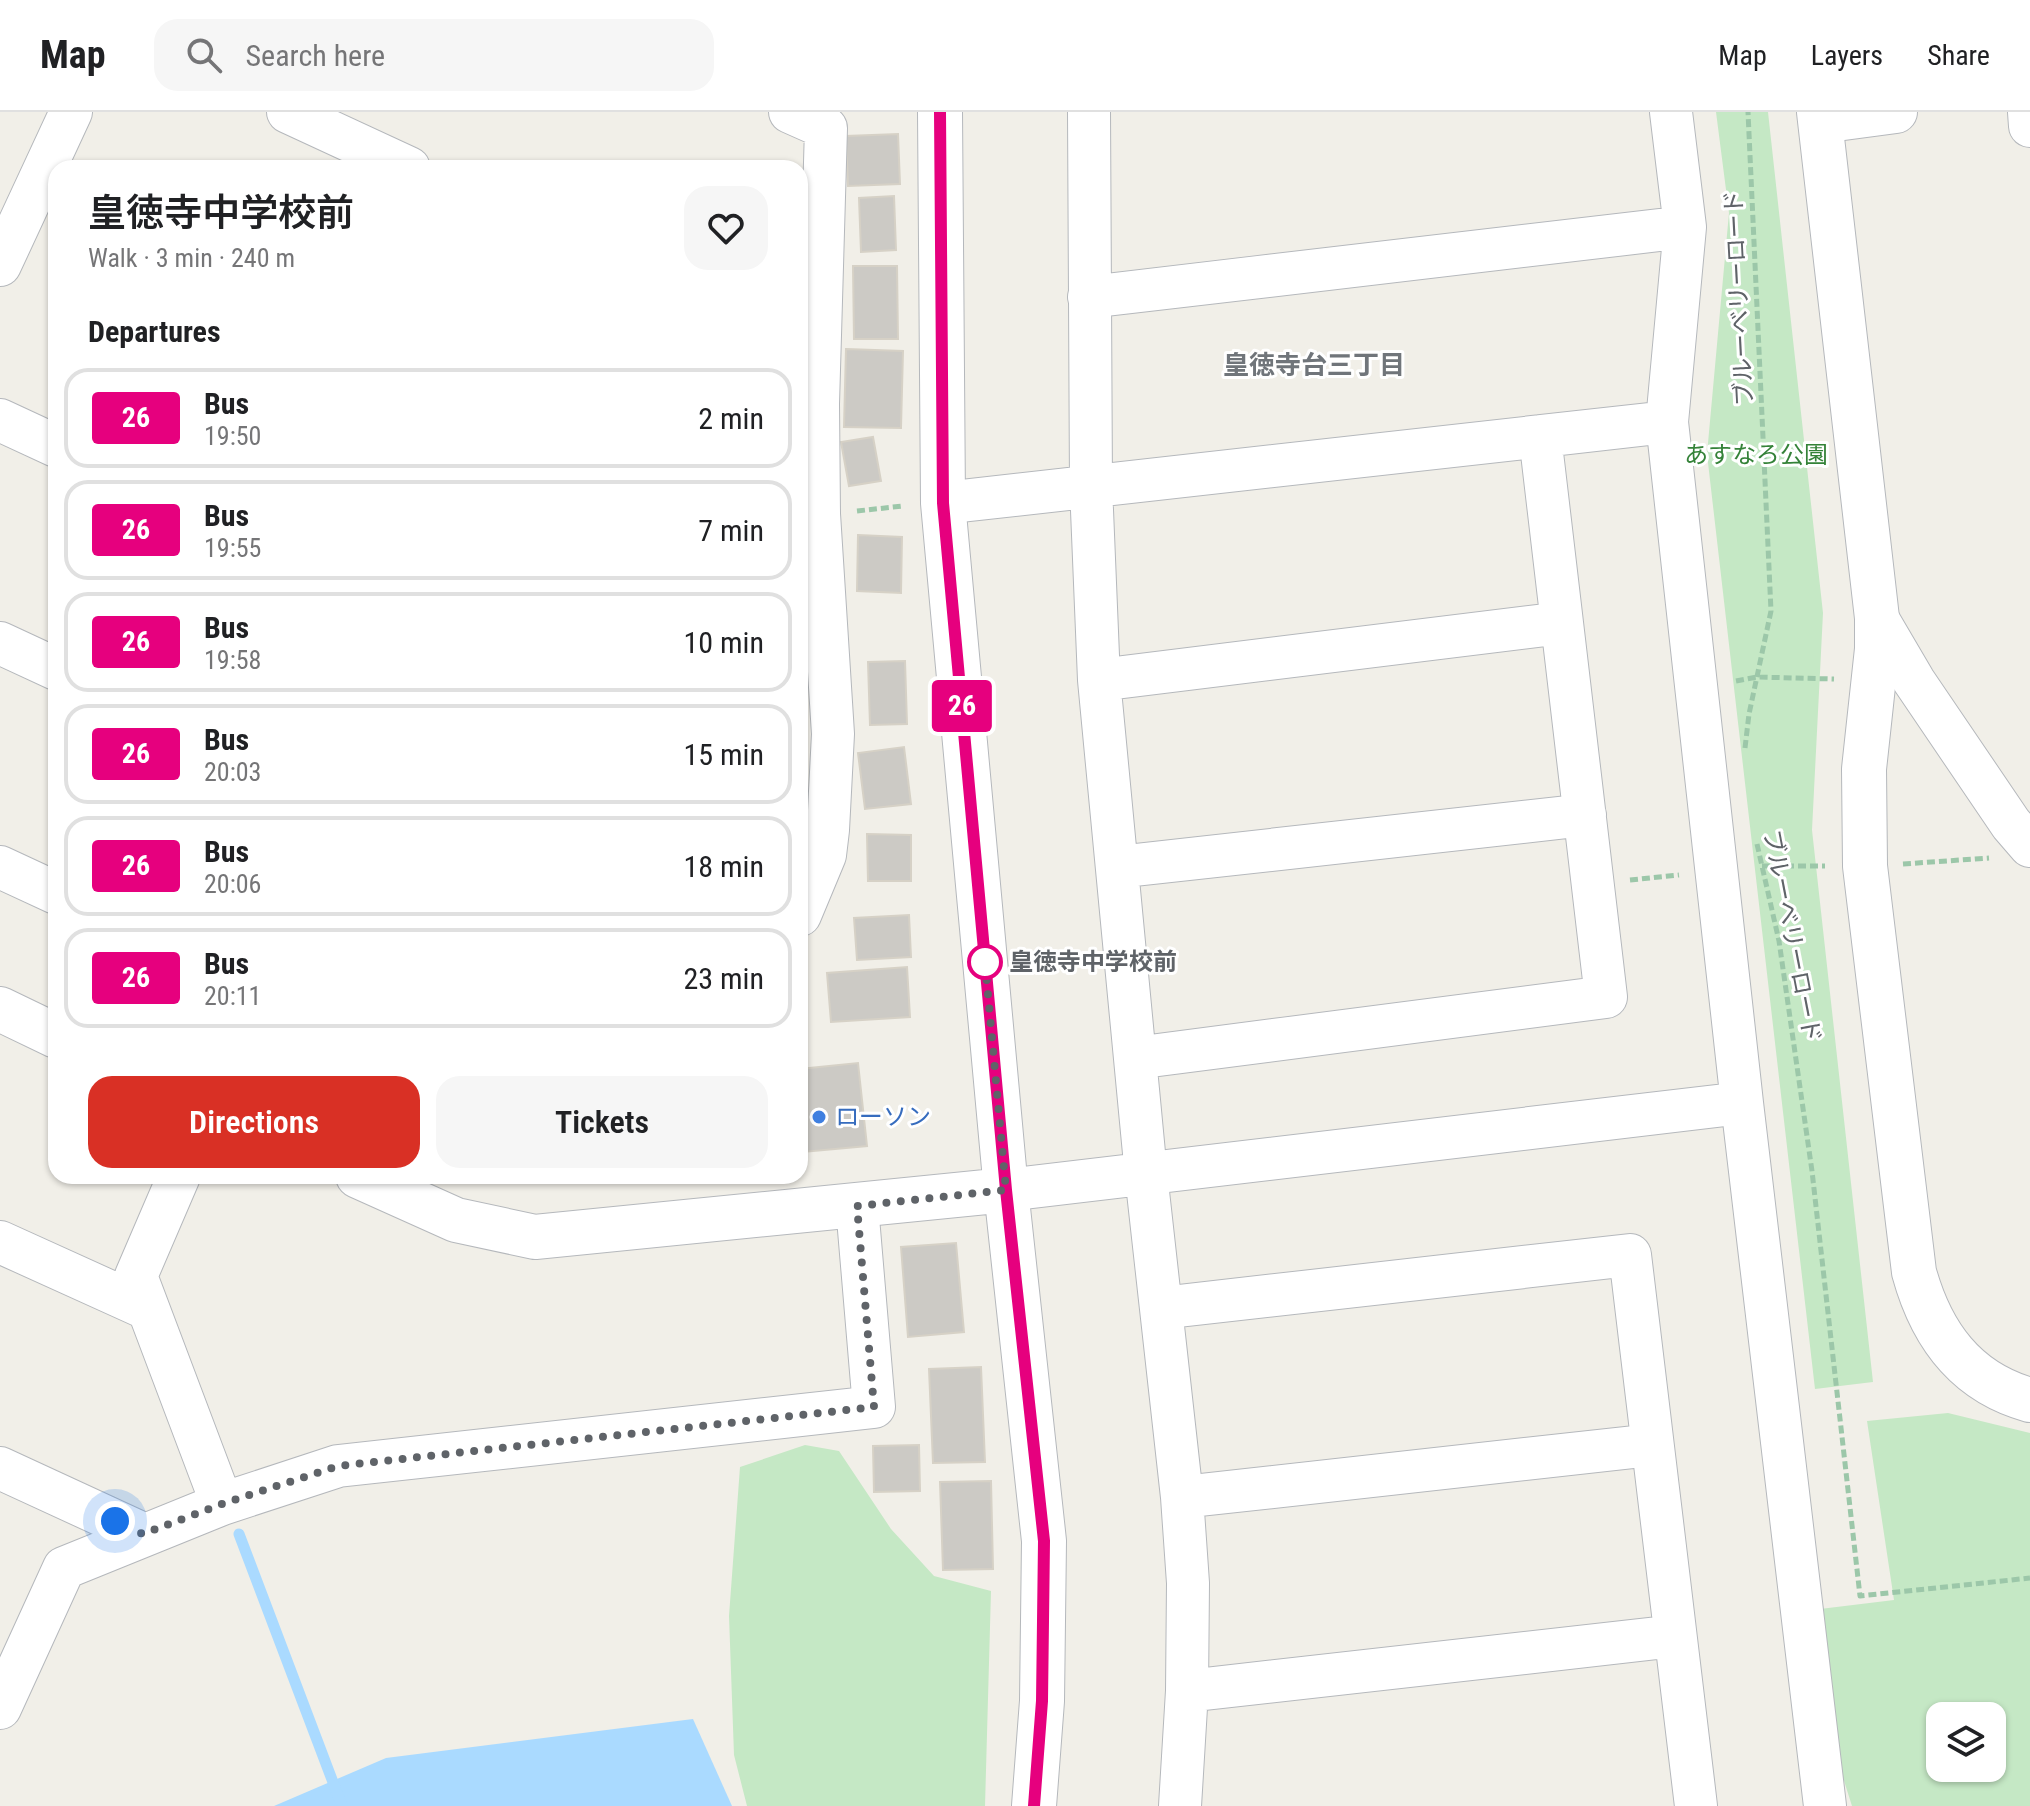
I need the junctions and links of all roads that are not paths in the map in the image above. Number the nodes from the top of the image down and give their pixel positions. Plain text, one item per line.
1 (71, 112) edge
2 (288, 112) edge
3 (790, 112) edge
4 (940, 112) edge
5 (1089, 112) edge
6 (1671, 112) edge
7 (1896, 112) edge
8 (2029, 112) edge
9 (1820, 117) edge
10 (2030, 126) edge
11 (57, 160) edge
12 (392, 160) edge
13 (48, 191) edge
14 (40, 218) edge
15 (1685, 227) junction
16 (0, 265) edge
17 (1089, 297) junction
18 (810, 353) edge
19 (818, 404) junction
20 (0, 420) edge
21 (1667, 422) junction
22 (808, 426) edge
23 (1540, 436) junction
24 (48, 442) edge
25 (1091, 486) junction
26 (928, 504) junction
27 (1877, 618) junction
28 (1562, 623) junction
29 (0, 643) edge
30 (48, 665) edge
31 (1099, 680) junction
32 (1585, 815) junction
33 (2030, 846) edge
34 (0, 867) edge
35 (1117, 867) junction
36 (48, 889) edge
37 (808, 896) edge
38 (0, 1009) edge
39 (48, 1032) edge
40 (1135, 1058) junction
41 (1742, 1103) junction
42 (1146, 1174) junction
43 (176, 1184) edge
44 (376, 1184) edge
45 (1006, 1190) junction
46 (857, 1206) junction
47 (0, 1242) edge
48 (1161, 1308) junction
49 (148, 1309) junction
50 (2030, 1400) edge
51 (1652, 1445) junction
52 (0, 1468) edge
53 (1182, 1497) junction
54 (222, 1504) junction
55 (143, 1534) junction
56 (1675, 1636) junction
57 (1187, 1691) junction
58 (2, 1696) edge
59 (1034, 1806) edge
60 (1180, 1806) edge
61 (1696, 1806) edge
62 (1825, 1806) edge

1 - 11 street
2 - 12 street
3 - 18 street
4 - 26 street
5 - 17 street
6 - 15 street
7 - 9 street
8 - 10 street
9 - 27 street
13 - 14 street
14 - 16 street
15 - 17 street
15 - 21 street
17 - 25 street
18 - 19 street
19 - 22 street
19 - 37 street
20 - 24 street
21 - 23 street
21 - 41 street
23 - 25 street
23 - 28 street
25 - 26 street
25 - 31 street
26 - 45 street
27 - 33 street
27 - 50 street
28 - 31 street
28 - 32 street
29 - 30 street
31 - 35 street
32 - 35 street
32 - 40 street
34 - 36 street
35 - 40 street
38 - 39 street
40 - 42 street
41 - 42 street
41 - 62 street
42 - 45 street
42 - 48 street
43 - 49 street
44 - 46 street
45 - 46 street
45 - 59 street
46 - 54 street
47 - 49 street
48 - 51 street
48 - 53 street
49 - 54 street
51 - 53 street
51 - 56 street
52 - 55 street
53 - 57 street
54 - 55 street
55 - 58 street
56 - 57 street
56 - 61 street
57 - 60 street

